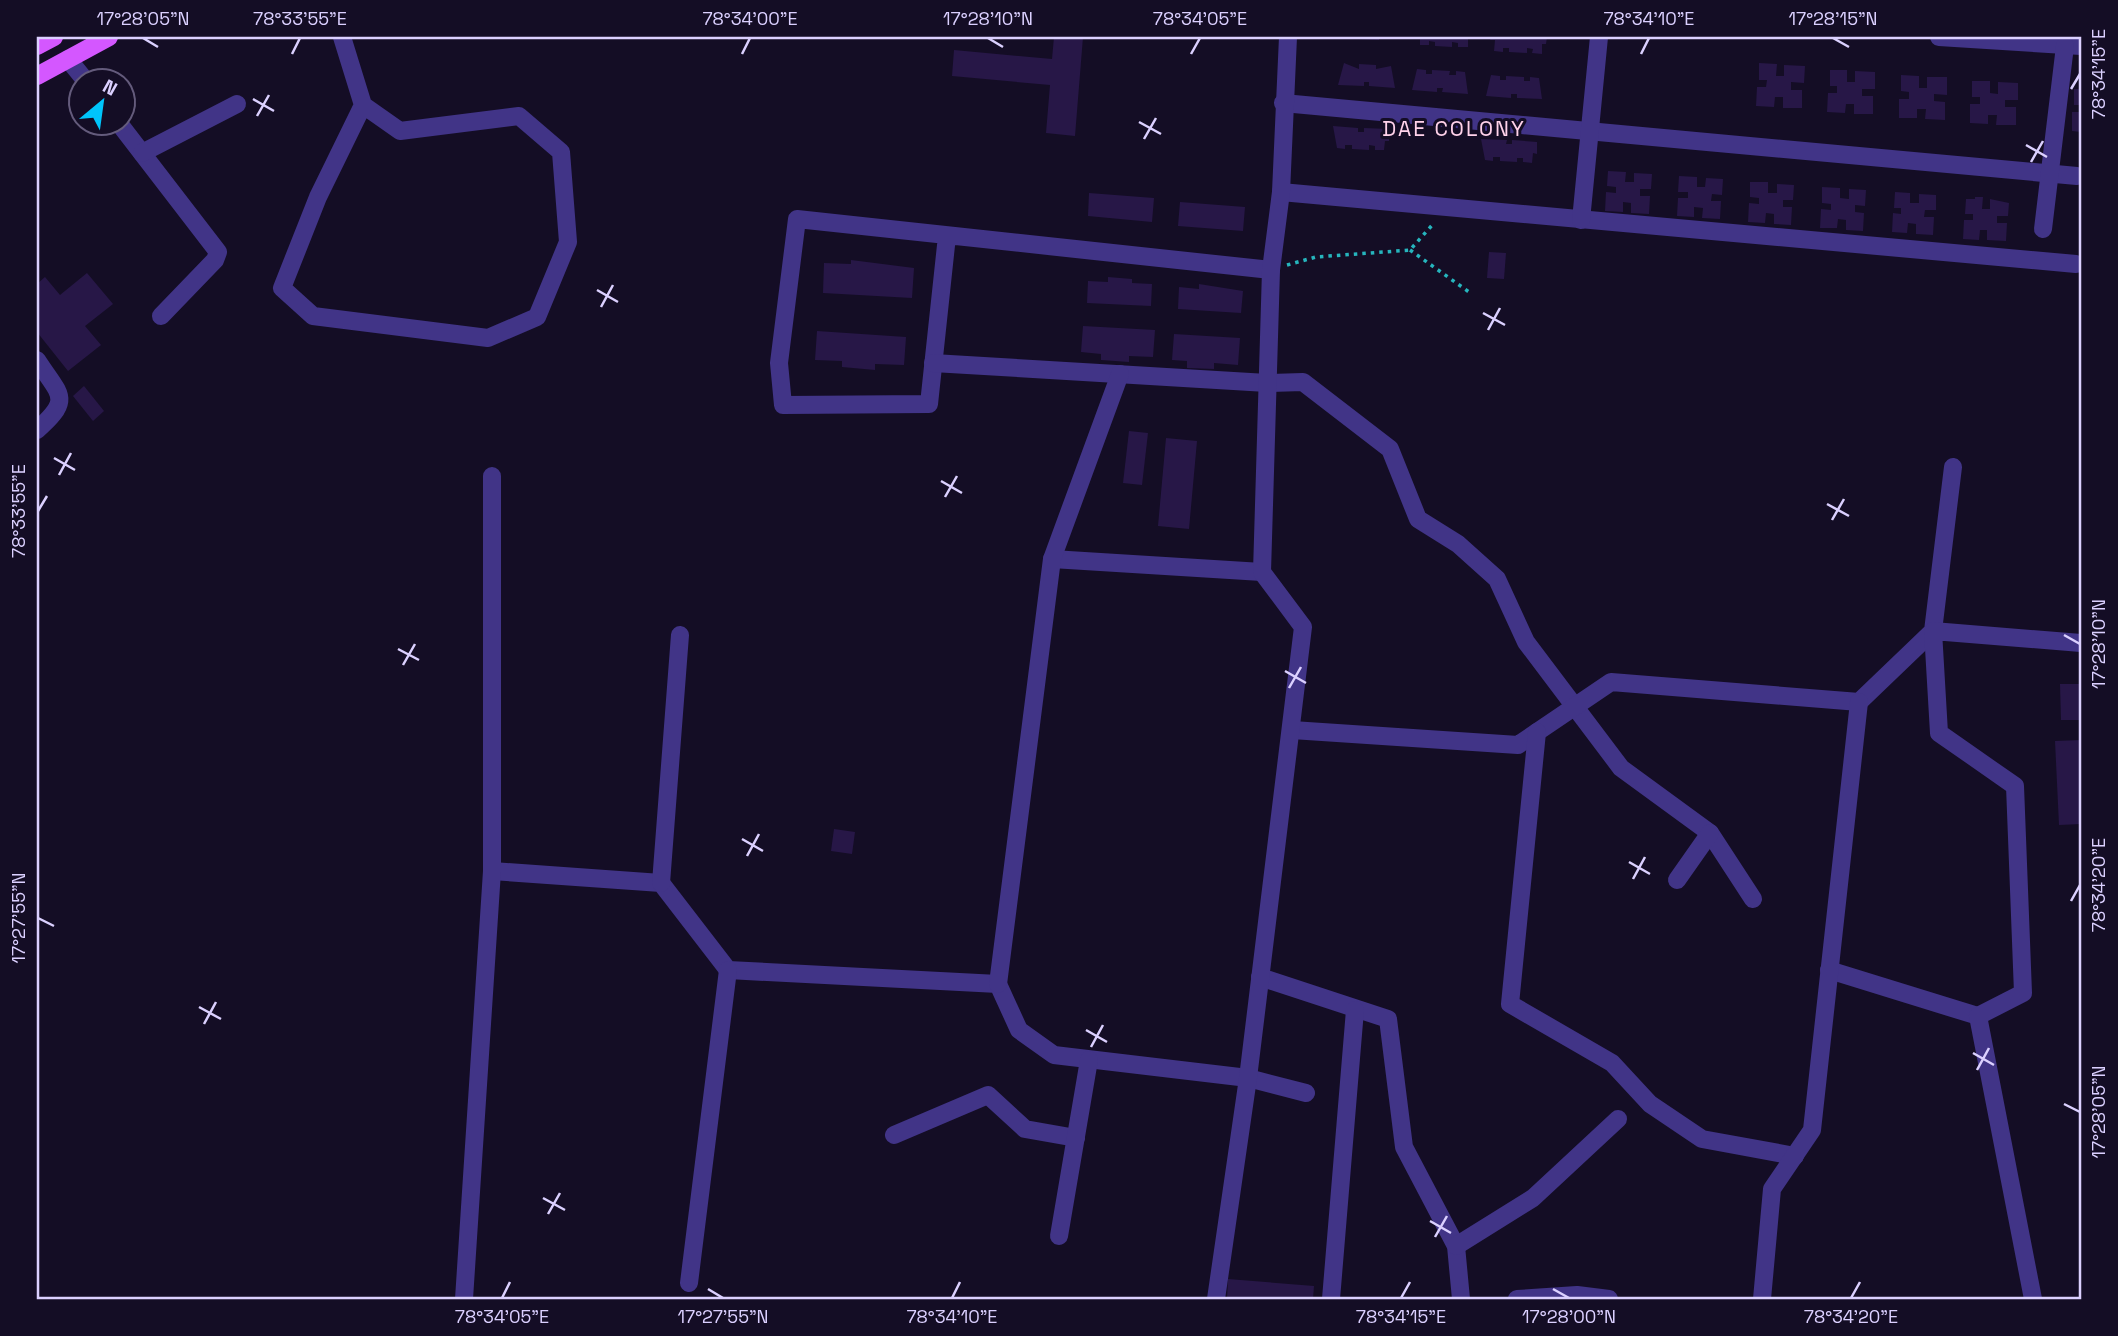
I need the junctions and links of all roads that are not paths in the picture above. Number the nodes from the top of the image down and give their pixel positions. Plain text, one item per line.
1 (54, 37) edge
2 (109, 37) edge
3 (342, 37) edge
4 (1288, 37) edge
5 (1599, 37) edge
6 (1939, 37) edge
7 (37, 46) edge
8 (2073, 46) edge
9 (68, 59) junction
10 (74, 66) edge
11 (37, 76) edge
12 (1283, 103) junction
13 (237, 104) dead end
14 (363, 105) junction
15 (1588, 132) junction
16 (129, 136) edge
17 (142, 153) junction
18 (2051, 173) junction
19 (2077, 176) dead end
20 (1281, 192) junction
21 (1581, 220) junction
22 (2043, 229) dead end
23 (947, 236) junction
24 (2076, 264) dead end
25 (1271, 270) junction
26 (161, 316) dead end
27 (37, 360) edge
28 (933, 363) junction
29 (1120, 374) junction
30 (1267, 383) junction
31 (37, 430) edge
32 (1953, 467) dead end
33 (492, 476) dead end
34 (1052, 559) junction
35 (1262, 572) junction
36 (1933, 631) junction
37 (680, 635) dead end
38 (2081, 643) edge
39 (1859, 702) junction
40 (1574, 707) junction
41 (1292, 730) junction
42 (1536, 732) junction
43 (1710, 833) junction
44 (492, 871) junction
45 (1677, 880) dead end
46 (661, 883) junction
47 (1753, 899) dead end
48 (728, 970) junction
49 (1829, 970) junction
50 (1260, 977) junction
51 (998, 984) junction
52 (1356, 1010) junction
53 (1978, 1016) junction
54 (1089, 1060) junction
55 (1248, 1078) junction
56 (1306, 1093) dead end
57 (1618, 1119) dead end
58 (894, 1135) dead end
59 (1076, 1138) junction
60 (1794, 1156) junction
61 (1059, 1236) dead end
62 (1456, 1246) junction
63 (689, 1283) dead end
64 (464, 1299) edge
65 (1216, 1299) edge
66 (1331, 1299) edge
67 (1461, 1299) edge
68 (1517, 1299) edge
69 (1609, 1299) edge
70 (1762, 1299) edge
71 (2033, 1299) edge

1 - 7 main road
2 - 9 main road
3 - 14 street
4 - 12 street
5 - 15 street
6 - 8 street
8 - 18 street
9 - 10 street
9 - 11 main road
12 - 15 street
12 - 20 street
13 - 17 street
14 - 14 street
15 - 18 street
15 - 21 street
16 - 17 street
17 - 26 street
18 - 19 street
18 - 22 street
20 - 21 street
20 - 25 street
21 - 24 street
23 - 25 street
23 - 28 street
23 - 28 street
25 - 30 street
27 - 31 street
28 - 29 street
29 - 30 street
29 - 34 street
30 - 35 street
30 - 40 street
32 - 36 street
33 - 44 street
34 - 35 street
34 - 51 street
35 - 41 street
36 - 38 street
36 - 39 street
36 - 53 street
37 - 46 street
39 - 40 street
39 - 49 street
40 - 42 street
40 - 43 street
41 - 42 street
41 - 50 street
42 - 60 street
43 - 45 street
43 - 47 street
44 - 46 street
44 - 64 street
46 - 48 street
48 - 51 street
48 - 63 street
49 - 53 street
49 - 60 street
50 - 52 street
50 - 55 street
51 - 54 street
52 - 62 street
52 - 66 street
53 - 71 street
54 - 55 street
54 - 59 street
55 - 56 street
55 - 65 street
57 - 62 street
58 - 59 street
59 - 61 street
60 - 70 street
62 - 67 street
68 - 69 street

